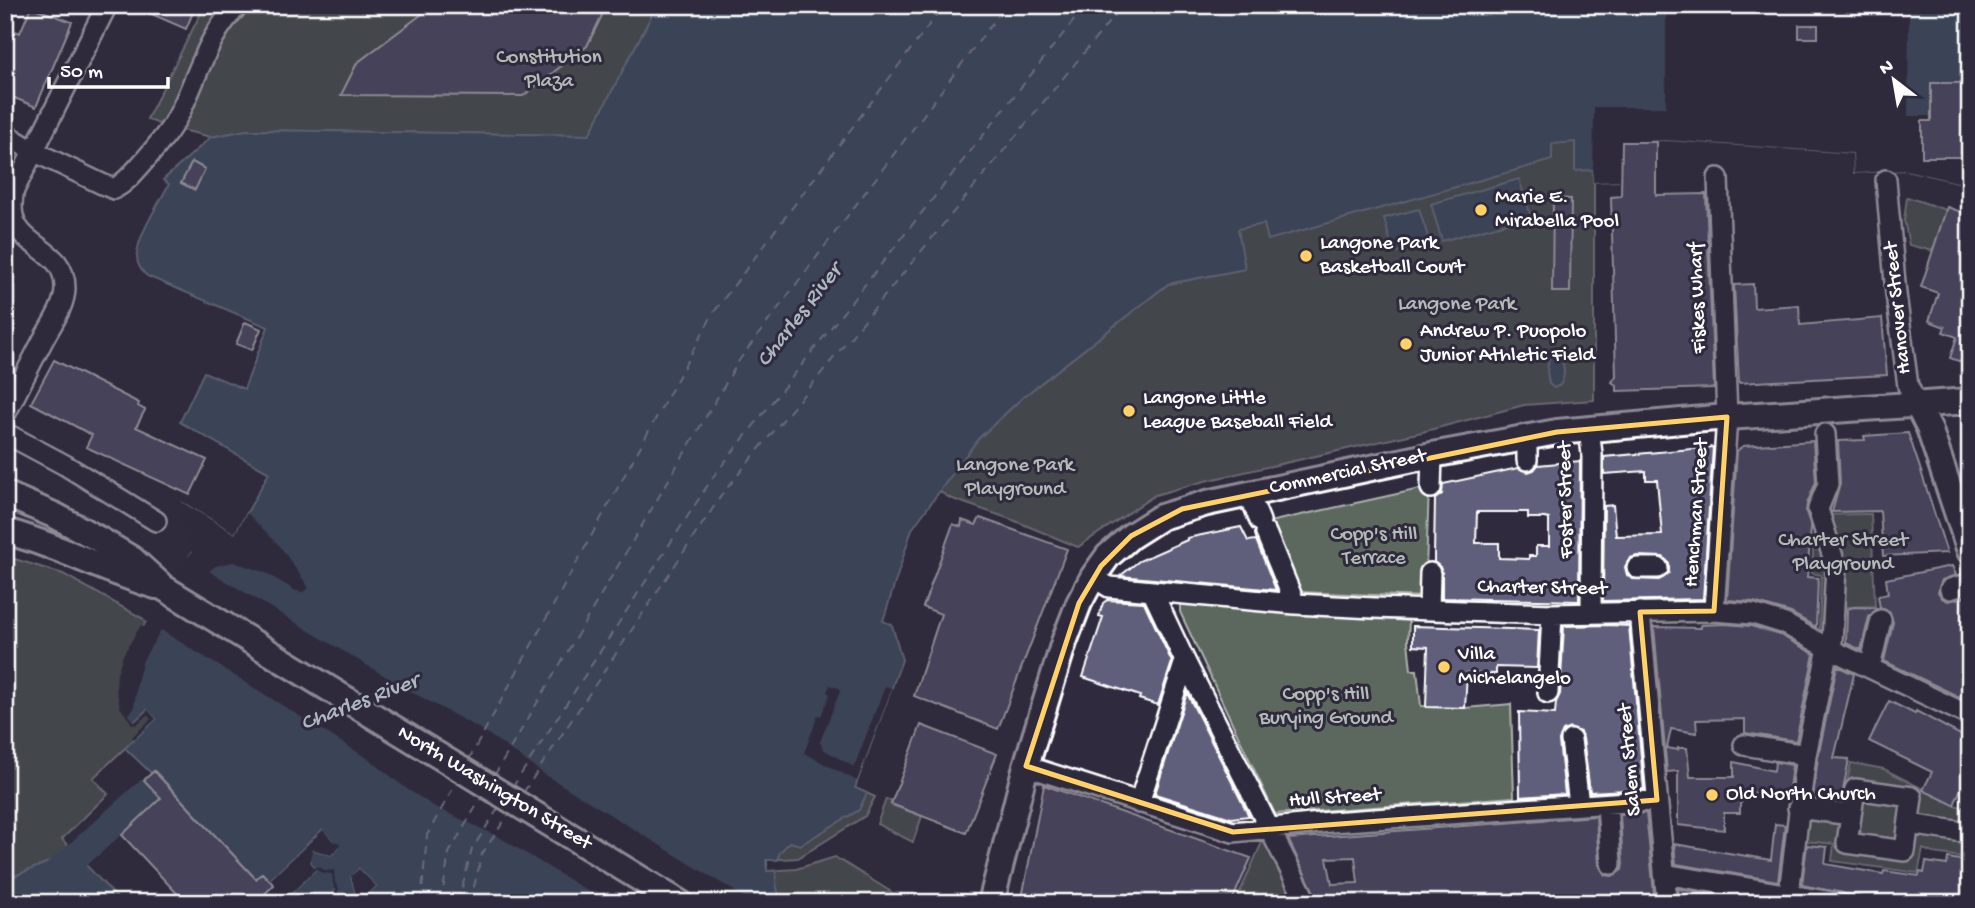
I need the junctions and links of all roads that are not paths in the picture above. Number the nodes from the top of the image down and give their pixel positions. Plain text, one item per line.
1 (107, 5) edge
2 (239, 5) edge
3 (5, 134) edge
4 (33, 151) junction
5 (1718, 178) dead end
6 (1886, 180) dead end
7 (1970, 401) edge
8 (1917, 404) junction
9 (5, 415) edge
10 (1727, 417) junction
11 (1589, 429) junction
12 (5, 433) edge
13 (1825, 434) dead end
14 (1432, 455) junction
15 (1432, 488) dead end
16 (5, 494) edge
17 (1249, 494) junction
18 (156, 520) dead end
19 (5, 531) edge
20 (1970, 551) edge
21 (1637, 568) dead end
22 (1658, 568) dead end
23 (1430, 573) dead end
24 (1093, 577) junction
25 (1970, 583) edge
26 (163, 588) junction
27 (1950, 589) dead end
28 (1152, 591) junction
29 (1295, 604) junction
30 (1429, 610) junction
31 (1714, 611) junction
32 (1640, 612) junction
33 (1591, 613) junction
34 (1552, 614) junction
35 (1881, 620) dead end
36 (1830, 645) junction
37 (1185, 661) junction
38 (1870, 667) junction
39 (1548, 693) dead end
40 (1970, 716) edge
41 (1571, 740) dead end
42 (1744, 745) dead end
43 (1806, 755) junction
44 (1026, 766) junction
45 (1657, 800) junction
46 (1139, 803) junction
47 (1579, 804) junction
48 (1607, 804) junction
49 (1798, 808) junction
50 (1851, 816) junction
51 (1909, 824) junction
52 (1269, 828) junction
53 (1970, 833) edge
54 (1611, 864) dead end
55 (1664, 874) junction
56 (1789, 893) junction
57 (1827, 902) edge
58 (680, 903) edge
59 (991, 903) edge
60 (1307, 903) edge
61 (1667, 903) edge

1 - 4 street
2 - 4 street
3 - 4 street
4 - 9 street
5 - 10 street, Fiskes Wharf
6 - 8 street, Hanover Street
7 - 8 main road, Commercial Street
8 - 10 main road, Commercial Street
8 - 20 main road, Hanover Street
10 - 11 main road, Commercial Street
10 - 31 street, Henchman Street
11 - 14 main road, Commercial Street
11 - 33 street, Foster Street
12 - 18 street
13 - 36 street
14 - 15 street
14 - 17 main road, Commercial Street
16 - 26 main road, North Washington Street
17 - 24 main road, Commercial Street
17 - 29 street
19 - 26 main road, North Washington Street
21 - 22 street
23 - 30 street
24 - 28 street, Charter Street
24 - 44 main road, Commercial Street
25 - 27 street
26 - 58 main road, North Washington Street
28 - 29 street, Charter Street
28 - 37 street
29 - 30 street, Charter Street
30 - 34 street, Charter Street
31 - 32 street, Charter Street
31 - 36 street, Charter Street
32 - 33 street, Charter Street
32 - 45 street, Salem Street
33 - 34 street, Charter Street
34 - 39 street
35 - 38 street
36 - 38 street, Charter Street
36 - 43 street
37 - 46 street
37 - 52 street
38 - 40 street, Charter Street
41 - 47 street
42 - 43 street
43 - 49 street
44 - 46 street, Hull Street
44 - 59 main road, Commercial Street
45 - 48 street, Hull Street
45 - 55 street, Salem Street
46 - 52 street, Hull Street
47 - 48 street, Hull Street
47 - 52 street, Hull Street
48 - 54 street
49 - 50 street
49 - 56 street
50 - 51 street
50 - 51 street
51 - 53 street
52 - 60 street
55 - 56 street
55 - 61 street, Salem Street
56 - 57 street

